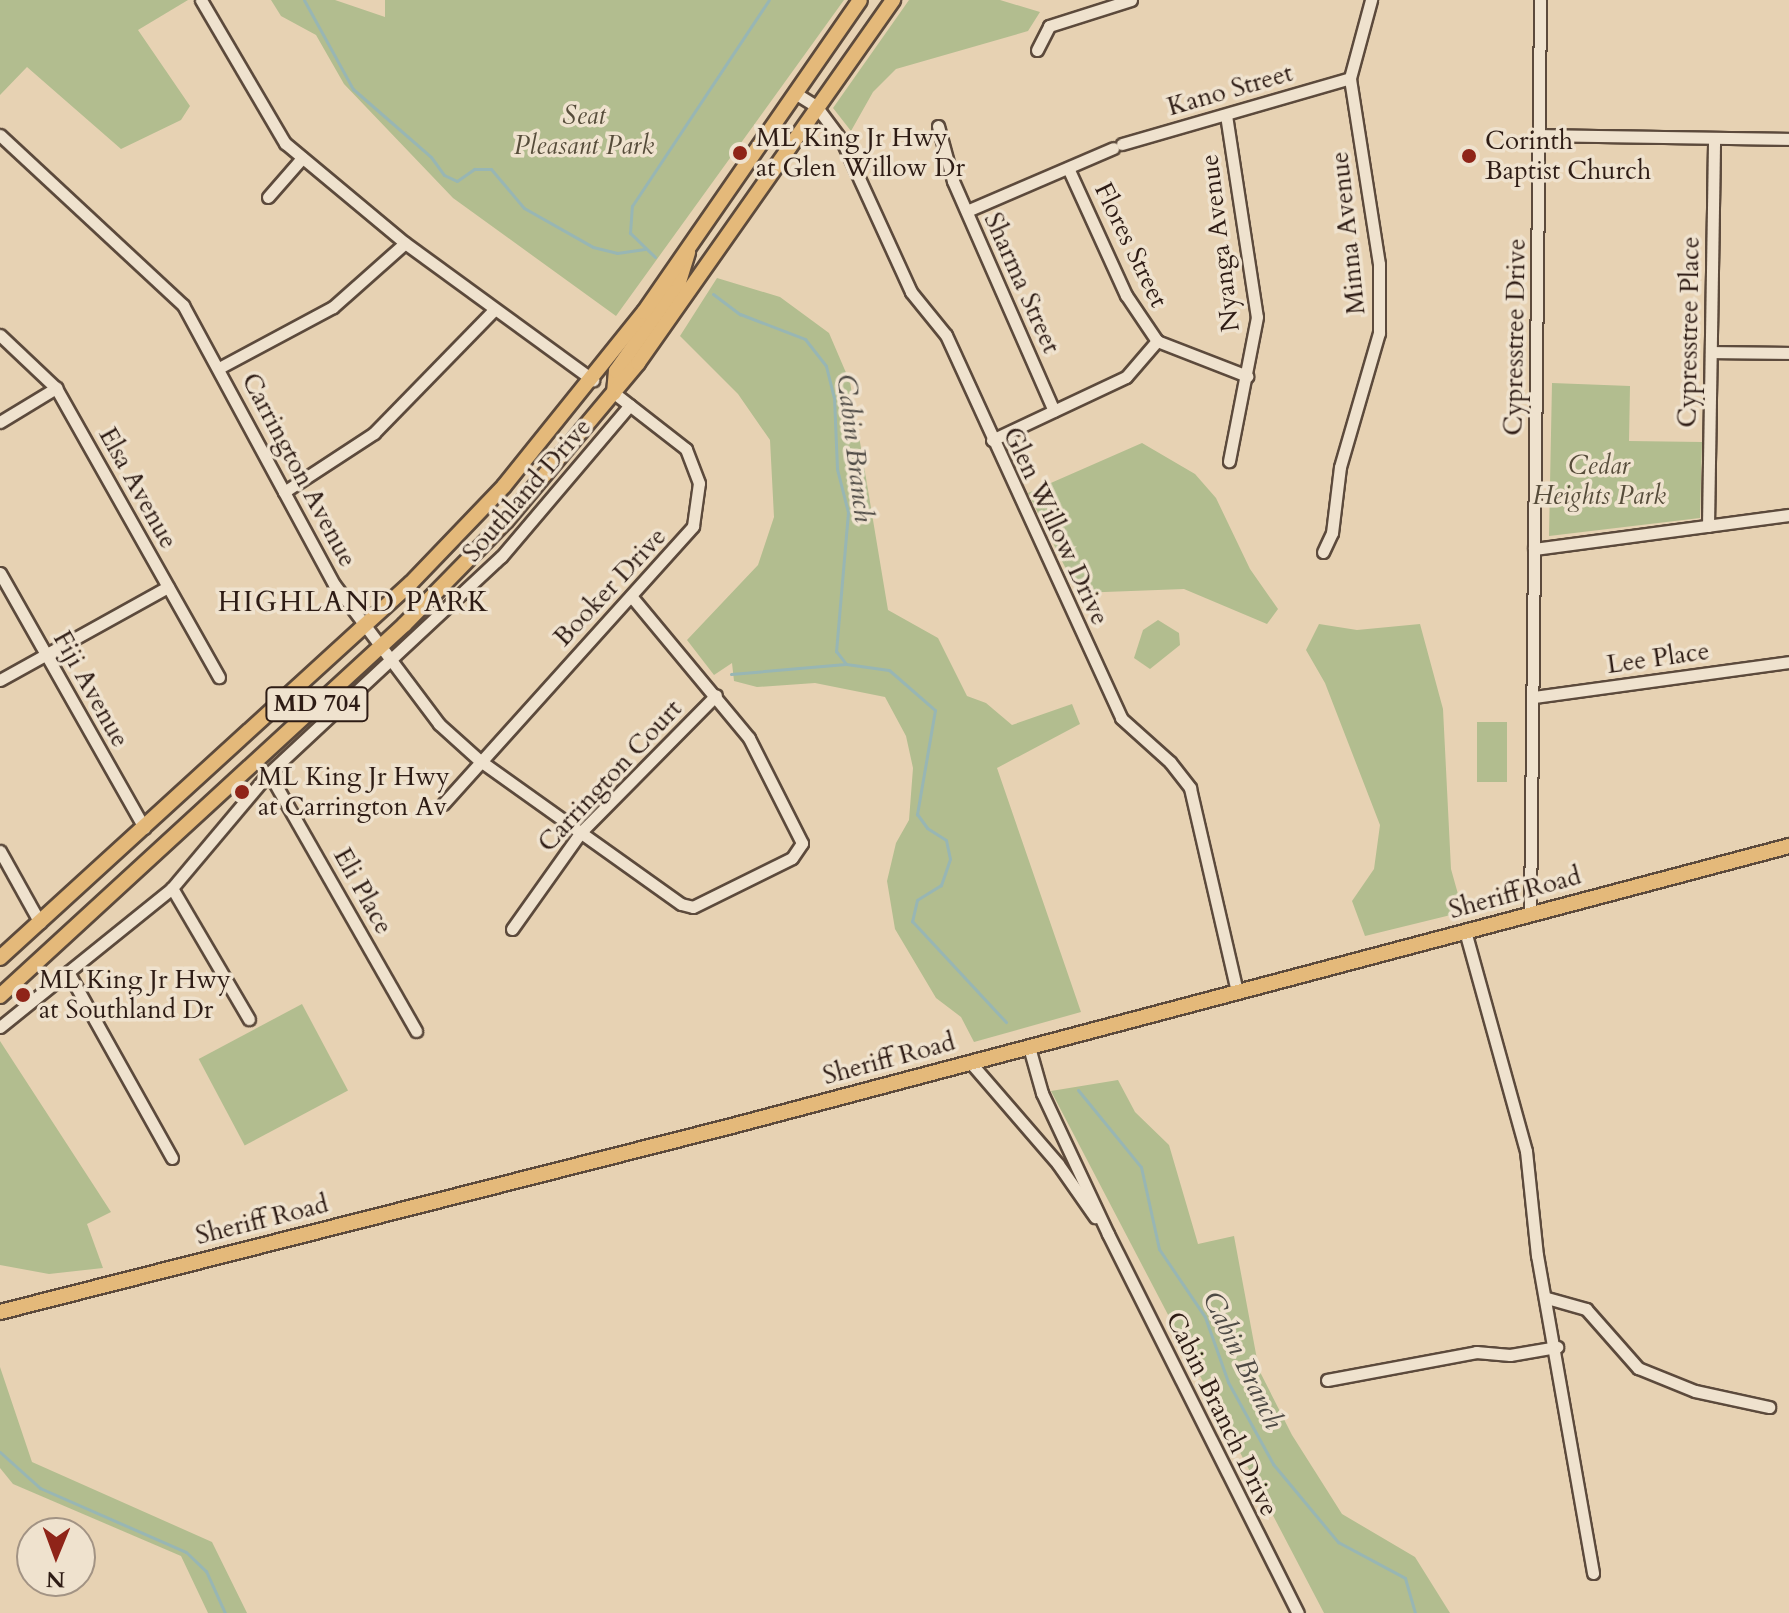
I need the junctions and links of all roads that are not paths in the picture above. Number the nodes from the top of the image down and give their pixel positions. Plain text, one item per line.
1 (201, 0) edge
2 (860, 0) edge
3 (893, 0) edge
4 (1131, 0) edge
5 (1371, 0) edge
6 (1540, 0) edge
7 (1037, 50) dead end
8 (1350, 78) junction
9 (795, 93) junction
10 (816, 106) junction
11 (1226, 115) junction
12 (938, 126) dead end
13 (0, 135) edge
14 (1538, 135) junction
15 (1714, 138) junction
16 (1789, 139) edge
17 (302, 158) junction
18 (1068, 168) junction
19 (268, 197) dead end
20 (967, 211) junction
21 (405, 243) junction
22 (688, 248) junction
23 (494, 310) junction
24 (0, 335) edge
25 (1157, 341) junction
26 (1711, 352) junction
27 (1789, 353) edge
28 (219, 368) junction
29 (1247, 376) junction
30 (593, 380) junction
31 (56, 388) junction
32 (614, 393) junction
33 (630, 405) junction
34 (1054, 411) junction
35 (0, 422) edge
36 (992, 440) junction
37 (1229, 461) dead end
38 (284, 492) junction
39 (529, 494) junction
40 (1789, 515) edge
41 (1708, 526) junction
42 (1534, 549) junction
43 (1323, 552) dead end
44 (0, 573) edge
45 (168, 587) junction
46 (632, 597) junction
47 (363, 627) junction
48 (378, 649) junction
49 (46, 654) junction
50 (1789, 662) edge
51 (390, 665) junction
52 (219, 677) dead end
53 (0, 680) edge
54 (716, 695) junction
55 (1534, 697) junction
56 (479, 760) junction
57 (269, 773) junction
58 (443, 804) dead end
59 (144, 828) junction
60 (581, 832) junction
61 (1789, 846) edge
62 (0, 851) edge
63 (172, 888) junction
64 (1530, 914) junction
65 (40, 923) junction
66 (512, 929) dead end
67 (1465, 931) junction
68 (0, 958) edge
69 (68, 972) junction
70 (1237, 991) junction
71 (0, 996) edge
72 (249, 1019) dead end
73 (0, 1027) edge
74 (416, 1031) dead end
75 (1029, 1047) junction
76 (970, 1062) junction
77 (172, 1158) dead end
78 (1108, 1234) junction
79 (1547, 1298) junction
80 (0, 1312) edge
81 (1557, 1347) junction
82 (1327, 1380) dead end
83 (1769, 1407) dead end
84 (1593, 1573) dead end
85 (1298, 1613) edge

1 - 17 street
2 - 9 main road, MD 704
3 - 10 main road, MD 704
4 - 7 street
5 - 8 street, Minna Avenue
6 - 14 street, Cypresstree Drive
8 - 11 street, Kano Street
8 - 43 street, Minna Avenue
9 - 10 street, Glen Willow Drive
9 - 22 main road, MD 704
10 - 32 main road, MD 704
10 - 36 street, Glen Willow Drive
11 - 18 street, Kano Street
11 - 29 street, Nyanga Avenue
12 - 20 street, Sharma Street
13 - 28 street, Carrington Avenue
14 - 15 street
14 - 42 street, Cypresstree Drive
15 - 16 street
15 - 26 street, Cypresstree Place
17 - 19 street
17 - 21 street
18 - 20 street, Kano Street
18 - 25 street, Flores Street
20 - 34 street, Sharma Street
21 - 23 street
21 - 28 street
22 - 30 main road, MD 704
22 - 32 main road
23 - 30 street
23 - 38 street
24 - 31 street, Elsa Avenue
25 - 29 street
25 - 34 street
26 - 27 street
26 - 41 street, Cypresstree Place
28 - 38 street, Carrington Avenue
29 - 37 street, Nyanga Avenue
30 - 39 main road
30 - 47 main road, MD 704
31 - 35 street
31 - 45 street, Elsa Avenue
32 - 33 street, Booker Drive
32 - 39 main road, MD 704
33 - 46 street, Booker Drive
33 - 51 street, Southland Drive
34 - 36 street
36 - 70 street, Glen Willow Drive
38 - 47 street, Carrington Avenue
39 - 48 main road, MD 704
40 - 41 street
41 - 42 street
42 - 55 street, Cypresstree Drive
44 - 49 street, Fiji Avenue
45 - 49 street
45 - 52 street, Elsa Avenue
46 - 54 street
46 - 56 street, Booker Drive
47 - 48 street, Carrington Avenue
47 - 59 main road, MD 704
48 - 51 street, Carrington Avenue
48 - 71 main road, MD 704
49 - 53 street
49 - 59 street, Fiji Avenue
50 - 55 street, Lee Place
51 - 56 street, Carrington Avenue
51 - 57 street, Southland Drive
54 - 60 street, Carrington Court
54 - 60 street, Carrington Avenue
55 - 64 street, Cypresstree Drive
56 - 58 street, Booker Drive
56 - 60 street, Carrington Avenue
57 - 63 street, Southland Drive
57 - 74 street, Eli Place
59 - 65 main road, MD 704
60 - 66 street, Carrington Court
61 - 64 main road, Sheriff Road
62 - 65 street
63 - 69 street, Southland Drive
63 - 72 street
64 - 67 main road, Sheriff Road
65 - 68 main road, MD 704
67 - 70 main road, Sheriff Road
67 - 79 street
69 - 73 street, Southland Drive
69 - 77 street
70 - 75 main road, Sheriff Road
75 - 76 main road, Sheriff Road
75 - 78 street, Cabin Branch Drive
76 - 78 street, Cabin Branch Drive
76 - 80 main road, Sheriff Road
78 - 85 street, Cabin Branch Drive
79 - 81 street
79 - 83 street
81 - 82 street
81 - 84 street

